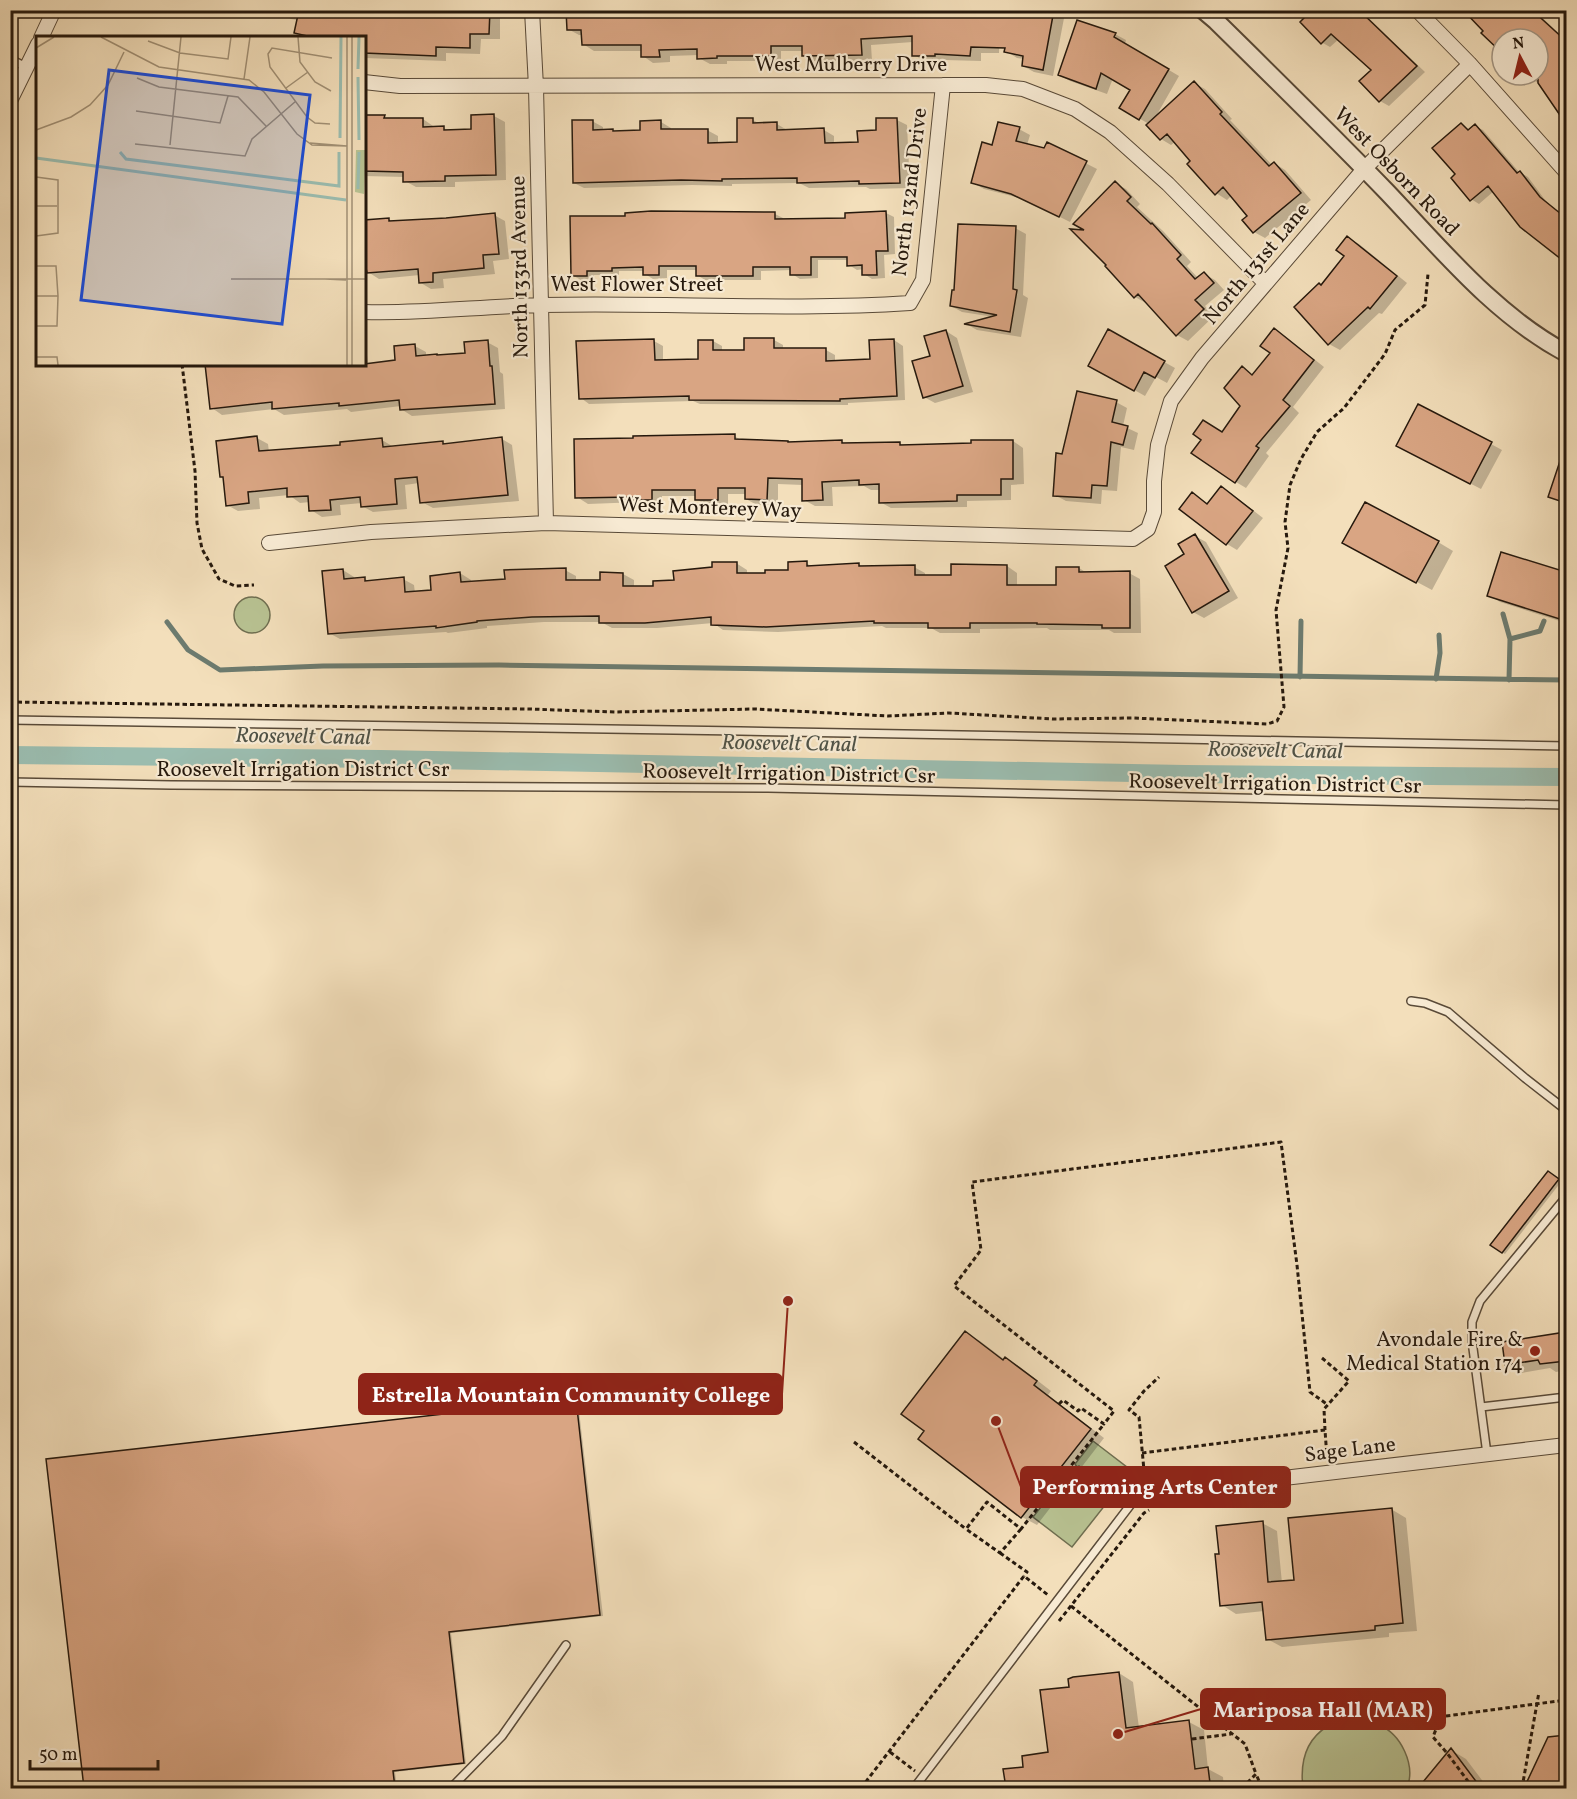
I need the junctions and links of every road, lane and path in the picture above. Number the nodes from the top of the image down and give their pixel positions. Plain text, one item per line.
1 (54, 10) edge
2 (532, 10) edge
3 (1203, 10) edge
4 (1417, 10) edge
5 (42, 36) edge
6 (36, 48) edge
7 (10, 59) edge
8 (1470, 64) junction
9 (26, 67) junction
10 (366, 82) edge
11 (942, 85) junction
12 (536, 87) junction
13 (10, 101) edge
14 (1364, 169) junction
15 (1566, 172) edge
16 (1428, 274) dead end
17 (1265, 283) junction
18 (910, 303) joint
19 (541, 305) junction
20 (366, 312) edge
21 (1566, 353) edge
22 (182, 366) edge
23 (546, 524) junction
24 (1148, 529) joint
25 (269, 543) dead end
26 (254, 585) dead end
27 (10, 702) edge
28 (10, 720) edge
29 (1566, 746) edge
30 (10, 782) edge
31 (1566, 805) edge
32 (1411, 1001) dead end
33 (1566, 1110) edge
34 (1566, 1197) edge
35 (1322, 1358) dead end
36 (1159, 1377) dead end
37 (1566, 1397) edge
38 (1059, 1404) dead end
39 (1328, 1405) junction
40 (1481, 1407) junction
41 (1104, 1424) junction
42 (1325, 1431) junction
43 (854, 1442) dead end
44 (1566, 1445) edge
45 (1142, 1454) junction
46 (1487, 1454) junction
47 (1330, 1472) junction
48 (1143, 1494) junction
49 (1021, 1528) junction
50 (966, 1529) junction
51 (1000, 1553) junction
52 (1024, 1576) junction
53 (1058, 1602) junction
54 (1071, 1606) junction
55 (1067, 1610) junction
56 (1053, 1628) dead end
57 (566, 1645) dead end
58 (1539, 1692) dead end
59 (1566, 1700) edge
60 (1537, 1704) junction
61 (1232, 1734) junction
62 (1192, 1740) dead end
63 (890, 1752) junction
64 (1256, 1774) junction
65 (923, 1777) junction
66 (451, 1788) edge
67 (861, 1788) edge
68 (914, 1788) edge
69 (1242, 1788) edge
70 (1262, 1788) edge
71 (1473, 1788) edge
72 (1522, 1788) edge

1 - 5 street
2 - 12 street, North 133rd Avenue
3 - 14 street, West Osborn Road
4 - 8 street
6 - 9 street
7 - 9 lane
8 - 14 street, North 131st Lane
8 - 15 street
9 - 13 street
10 - 12 street, West Mulberry Drive
11 - 12 street, West Mulberry Drive
11 - 17 street, West Mulberry Drive
11 - 18 street, North 132nd Drive
12 - 19 street, North 133rd Avenue
14 - 17 street, North 131st Lane
14 - 21 street, West Osborn Road
16 - 27 path
17 - 24 street, North 131st Lane
18 - 19 street, West Flower Street
19 - 20 street, West Flower Street
19 - 23 street, North 133rd Avenue
22 - 26 path
23 - 24 street, West Monterey Way
23 - 25 street, West Monterey Way
28 - 29 lane, Roosevelt Irrigation District Csr
30 - 31 lane, Roosevelt Irrigation District Csr
32 - 33 lane
34 - 40 lane
35 - 39 path
36 - 45 path
37 - 40 lane
38 - 41 path
39 - 41 path
39 - 42 path
40 - 46 lane
41 - 49 path
42 - 45 path
42 - 47 path
43 - 50 path
44 - 46 street, Sage Lane
45 - 48 path
46 - 47 street, Sage Lane
47 - 48 street, Sage Lane
48 - 53 lane
48 - 54 path
49 - 50 path
49 - 51 path
50 - 51 path
51 - 52 path
52 - 53 path
52 - 63 path
53 - 55 path
53 - 65 lane
54 - 55 path
54 - 61 path
55 - 56 path
57 - 66 lane
58 - 60 path
59 - 60 path
60 - 71 path
60 - 72 path
61 - 62 path
61 - 64 path
63 - 65 path
63 - 67 path
64 - 69 path
64 - 70 path
65 - 68 lane

